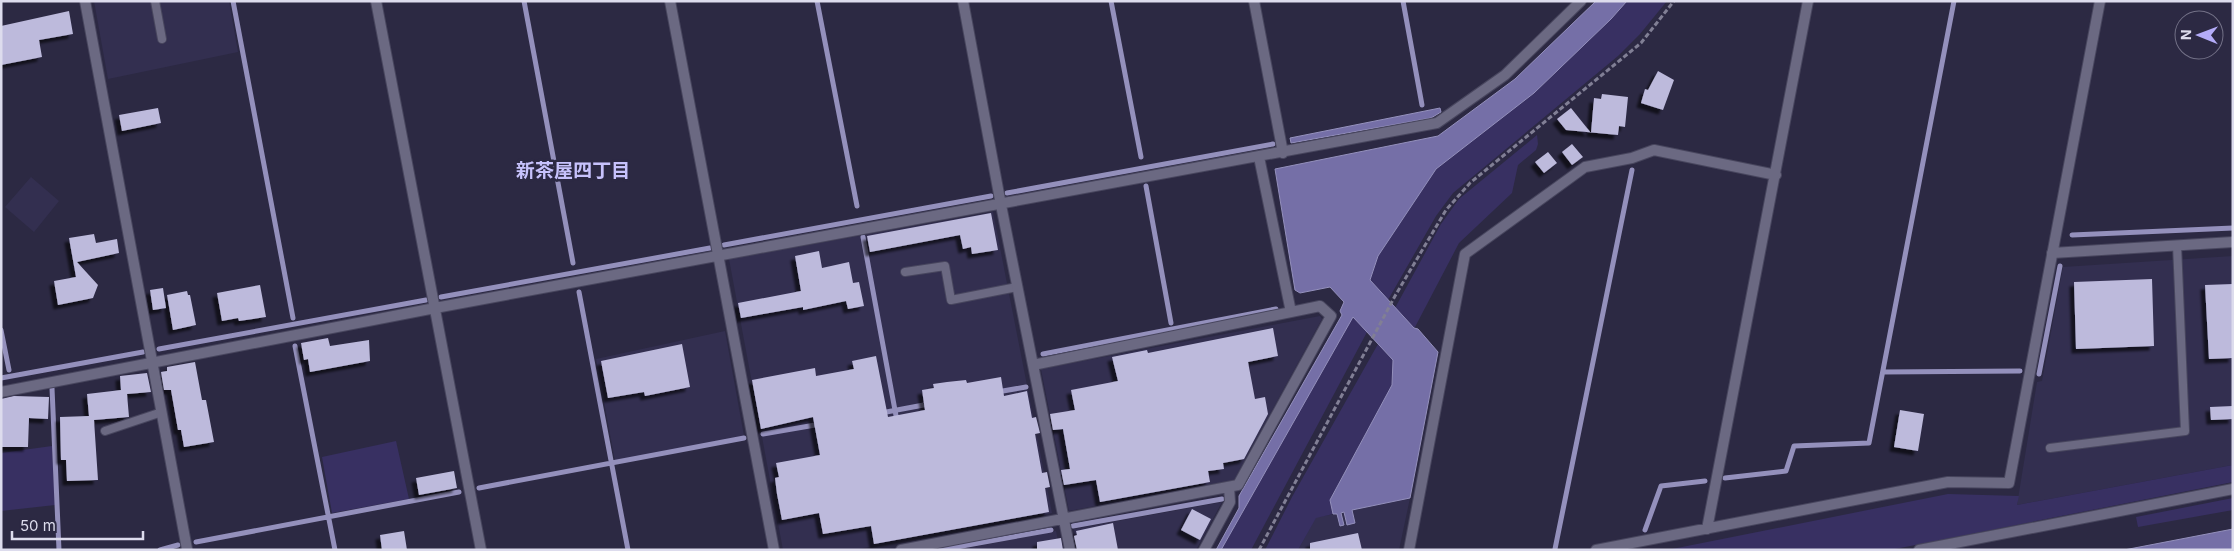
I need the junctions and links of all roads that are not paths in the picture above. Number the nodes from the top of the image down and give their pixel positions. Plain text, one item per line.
1 (85, 1) edge
2 (155, 1) edge
3 (376, 1) edge
4 (670, 1) edge
5 (963, 1) edge
6 (1254, 1) edge
7 (1808, 1) edge
8 (2100, 1) edge
9 (1576, 4) edge
10 (162, 39) dead end
11 (1283, 153) junction
12 (1259, 157) junction
13 (1776, 175) junction
14 (1001, 205) junction
15 (2233, 242) edge
16 (2177, 245) junction
17 (2052, 253) junction
18 (719, 257) junction
19 (904, 272) dead end
20 (1017, 287) junction
21 (435, 308) junction
22 (1291, 312) junction
23 (152, 361) junction
24 (1033, 365) junction
25 (1, 392) edge
26 (162, 412) junction
27 (106, 431) dead end
28 (2050, 448) dead end
29 (1228, 487) junction
30 (2233, 489) edge
31 (1063, 518) junction
32 (1707, 529) junction
33 (187, 550) edge
34 (481, 550) edge
35 (774, 550) edge
36 (901, 550) edge
37 (1070, 550) edge
38 (1204, 550) edge
39 (1409, 550) edge
40 (1596, 550) edge
41 (1919, 550) edge

1 - 23 street
2 - 10 lane
3 - 21 street
4 - 18 street
5 - 14 street
6 - 11 street
7 - 13 street
8 - 17 street
9 - 11 street
11 - 12 street
12 - 14 street
12 - 22 street
13 - 32 street
13 - 39 street
14 - 18 street
14 - 20 street
15 - 16 street
16 - 17 street
16 - 28 lane
17 - 32 street
18 - 21 street
18 - 35 street
19 - 20 lane
20 - 24 street
21 - 23 street
21 - 34 street
22 - 24 street
22 - 29 street
23 - 25 street
23 - 26 street
24 - 31 street
26 - 27 lane
26 - 33 street
29 - 31 street
29 - 38 street
30 - 41 street
31 - 36 street
31 - 37 street
32 - 40 street

